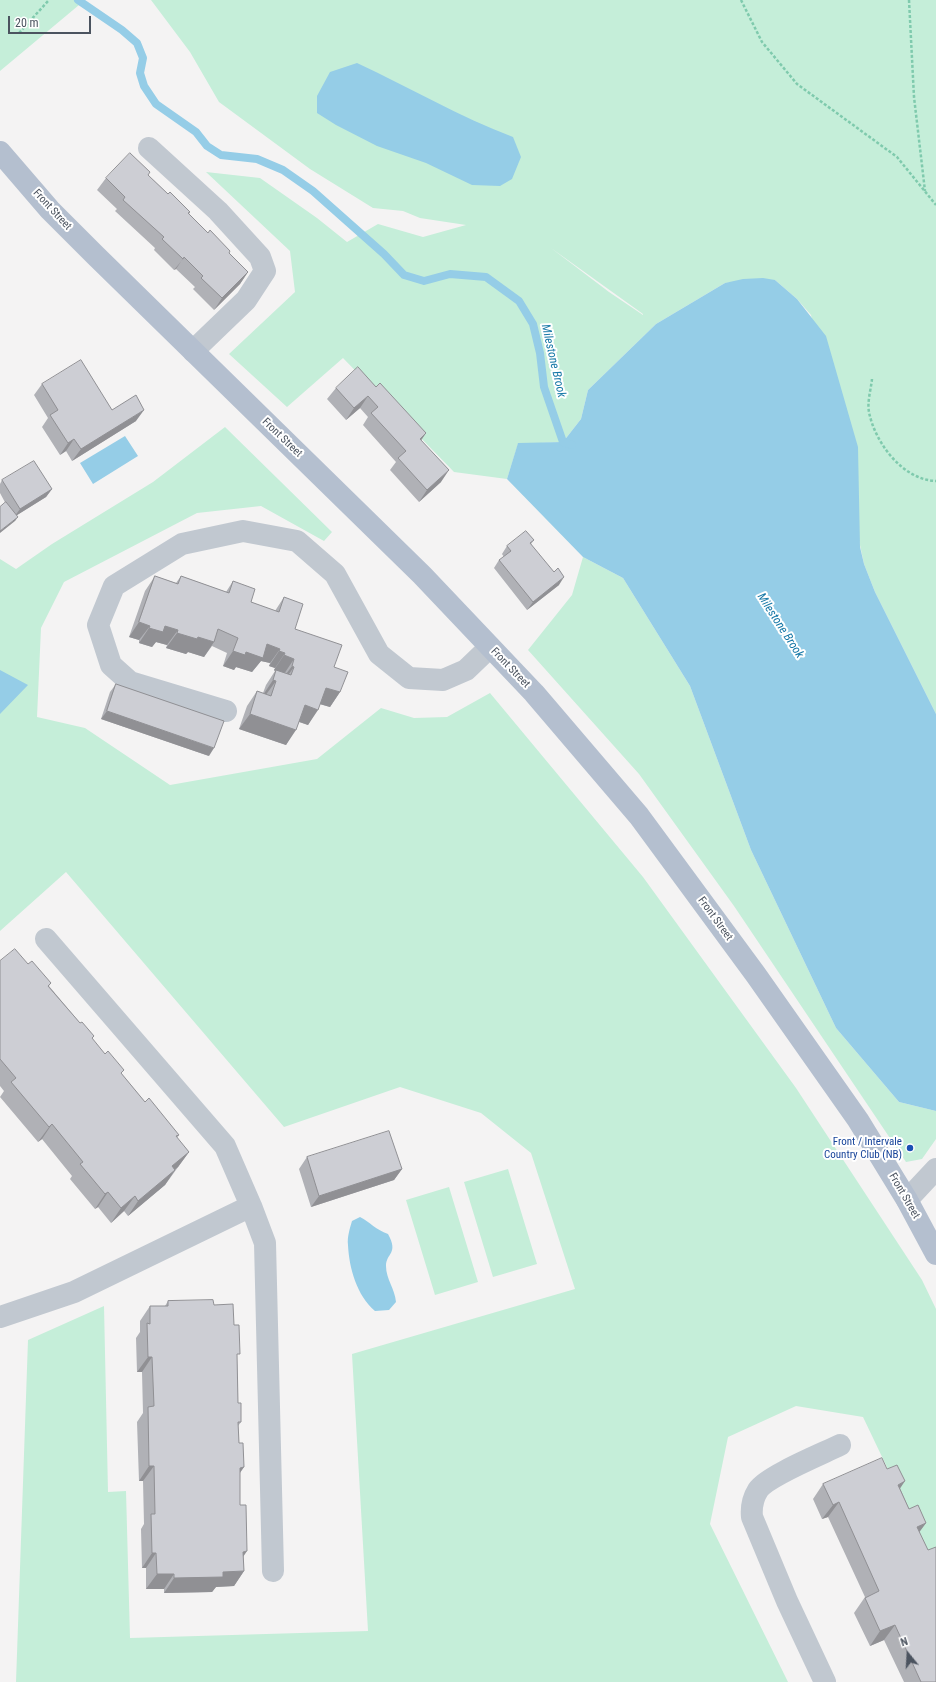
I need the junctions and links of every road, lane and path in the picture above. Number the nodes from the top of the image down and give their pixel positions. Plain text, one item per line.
1 (48, 0) edge
2 (740, 0) edge
3 (910, 0) edge
4 (19, 33) dead end
5 (149, 148) dead end
6 (0, 152) edge
7 (926, 192) junction
8 (936, 205) edge
9 (193, 351) junction
10 (872, 379) dead end
11 (936, 480) edge
12 (490, 647) junction
13 (226, 711) dead end
14 (46, 939) dead end
15 (936, 1169) edge
16 (907, 1200) junction
17 (251, 1206) junction
18 (936, 1254) edge
19 (0, 1316) edge
20 (840, 1445) dead end
21 (273, 1571) dead end
22 (825, 1682) edge

1 - 4 path
2 - 7 path
3 - 7 path
5 - 9 lane
6 - 9 main road, Front Street
7 - 8 path
9 - 12 main road, Front Street
10 - 11 path
12 - 13 lane
12 - 16 main road, Front Street
14 - 17 lane
15 - 16 lane
16 - 18 main road, Front Street
17 - 19 lane
17 - 21 lane
20 - 22 lane

